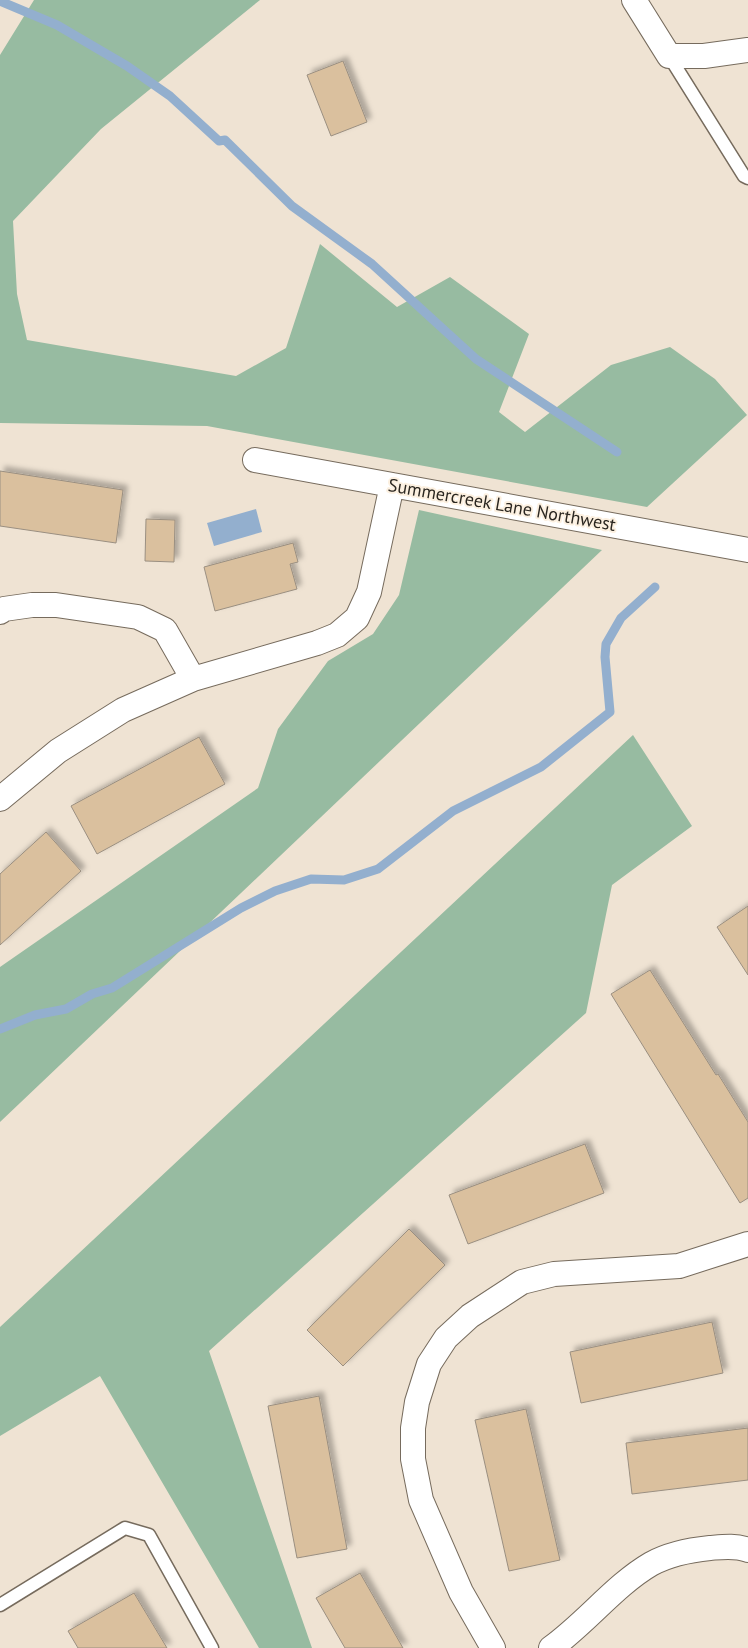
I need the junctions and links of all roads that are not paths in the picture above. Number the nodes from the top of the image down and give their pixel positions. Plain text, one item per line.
1 (634, 0) edge
2 (748, 50) edge
3 (669, 56) junction
4 (748, 178) edge
5 (255, 460) dead end
6 (392, 485) junction
7 (748, 550) edge
8 (0, 612) edge
9 (193, 679) junction
10 (0, 799) edge
11 (748, 1244) edge
12 (748, 1550) edge
13 (0, 1605) edge
14 (212, 1648) edge
15 (493, 1648) edge
16 (551, 1648) edge

1 - 3 street
2 - 3 street
3 - 4 lane
5 - 6 street, Summercreek Lane Northwest
6 - 7 street, Summercreek Lane Northwest
6 - 9 street
8 - 9 street
9 - 10 street
11 - 15 street
12 - 16 street
13 - 14 lane

